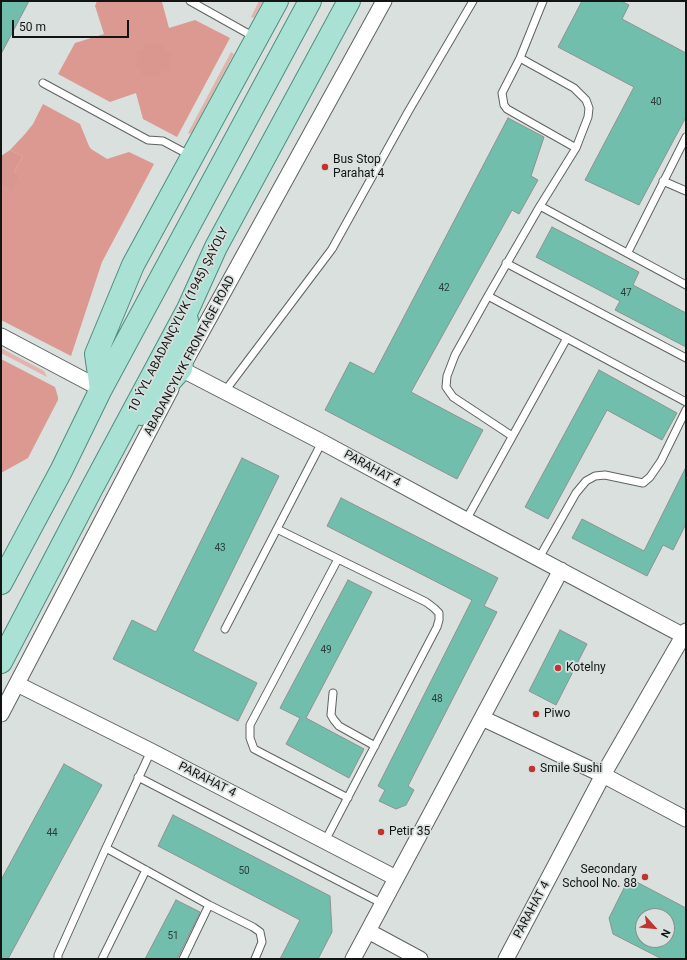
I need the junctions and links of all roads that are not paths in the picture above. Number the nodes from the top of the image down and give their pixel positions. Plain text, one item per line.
1 (190, 1) edge
2 (278, 1) edge
3 (310, 1) edge
4 (349, 1) edge
5 (384, 1) edge
6 (473, 1) edge
7 (543, 1) edge
8 (258, 39) junction
9 (520, 58) junction
10 (43, 83) dead end
11 (686, 137) edge
12 (576, 148) junction
13 (193, 157) junction
14 (663, 181) junction
15 (686, 191) edge
16 (540, 206) junction
17 (628, 252) junction
18 (506, 263) junction
19 (686, 285) edge
20 (488, 296) junction
21 (188, 309) junction
22 (1, 336) edge
23 (567, 338) junction
24 (686, 358) edge
25 (182, 370) junction
26 (101, 389) junction
27 (225, 391) junction
28 (686, 402) edge
29 (686, 410) edge
30 (512, 436) junction
31 (119, 439) junction
32 (322, 442) junction
33 (466, 520) junction
34 (277, 529) junction
35 (539, 558) junction
36 (338, 559) junction
37 (561, 570) junction
38 (1, 583) edge
39 (225, 629) dead end
40 (685, 634) edge
41 (1, 662) edge
42 (17, 684) junction
43 (333, 693) dead end
44 (1, 714) edge
45 (482, 718) junction
46 (375, 746) junction
47 (151, 751) junction
48 (603, 775) junction
49 (138, 777) junction
50 (348, 798) junction
51 (686, 819) edge
52 (325, 841) junction
53 (106, 848) junction
54 (146, 870) junction
55 (396, 878) junction
56 (209, 904) junction
57 (383, 904) junction
58 (368, 931) junction
59 (58, 959) edge
60 (102, 959) edge
61 (183, 959) edge
62 (256, 959) edge
63 (353, 959) edge
64 (420, 959) edge
65 (506, 959) edge

1 - 8 lane
2 - 8 main road
3 - 26 main road
4 - 21 main road, 10 ÝYL ABADANÇYLYK (1945) ŞAÝOLY
5 - 25 street, ABADANCYLYK FRONTAGE ROAD
6 - 27 lane
7 - 9 lane
8 - 13 main road
9 - 12 lane
9 - 12 lane
10 - 13 lane
11 - 14 lane
12 - 16 lane
13 - 26 main road
14 - 15 lane
14 - 17 lane
16 - 17 lane
16 - 18 lane
17 - 19 lane
18 - 20 lane
18 - 24 lane
20 - 23 lane
20 - 30 lane
21 - 25 main road
21 - 31 main road, 10 ÝYL ABADANÇYLYK (1945) ŞAÝOLY
22 - 26 street
23 - 28 lane
23 - 30 lane
25 - 27 street, PARAHAT 4
25 - 31 main road
25 - 42 street, ABADANCYLYK FRONTAGE ROAD
26 - 38 main road
27 - 32 street, PARAHAT 4
29 - 35 lane
30 - 33 lane
31 - 41 main road, 10 ÝYL ABADANÇYLYK (1945) ŞAÝOLY
32 - 33 street, PARAHAT 4
32 - 34 lane
33 - 35 street, PARAHAT 4
34 - 36 lane
34 - 39 lane
35 - 37 street, PARAHAT 4
36 - 46 lane
36 - 50 lane
37 - 40 street, PARAHAT 4
37 - 45 street
40 - 48 street, PARAHAT 4
42 - 44 street, ABADANCYLYK FRONTAGE ROAD
42 - 47 street, PARAHAT 4
43 - 46 lane
45 - 48 street
45 - 55 street
46 - 50 lane
47 - 49 lane
47 - 52 street, PARAHAT 4
48 - 51 street
48 - 65 street, PARAHAT 4
49 - 53 lane
49 - 57 lane
50 - 52 lane
52 - 55 street, PARAHAT 4
53 - 54 lane
53 - 59 lane
54 - 56 lane
54 - 60 lane
55 - 57 street
56 - 61 lane
56 - 62 lane
57 - 58 street
58 - 63 street
58 - 64 street

